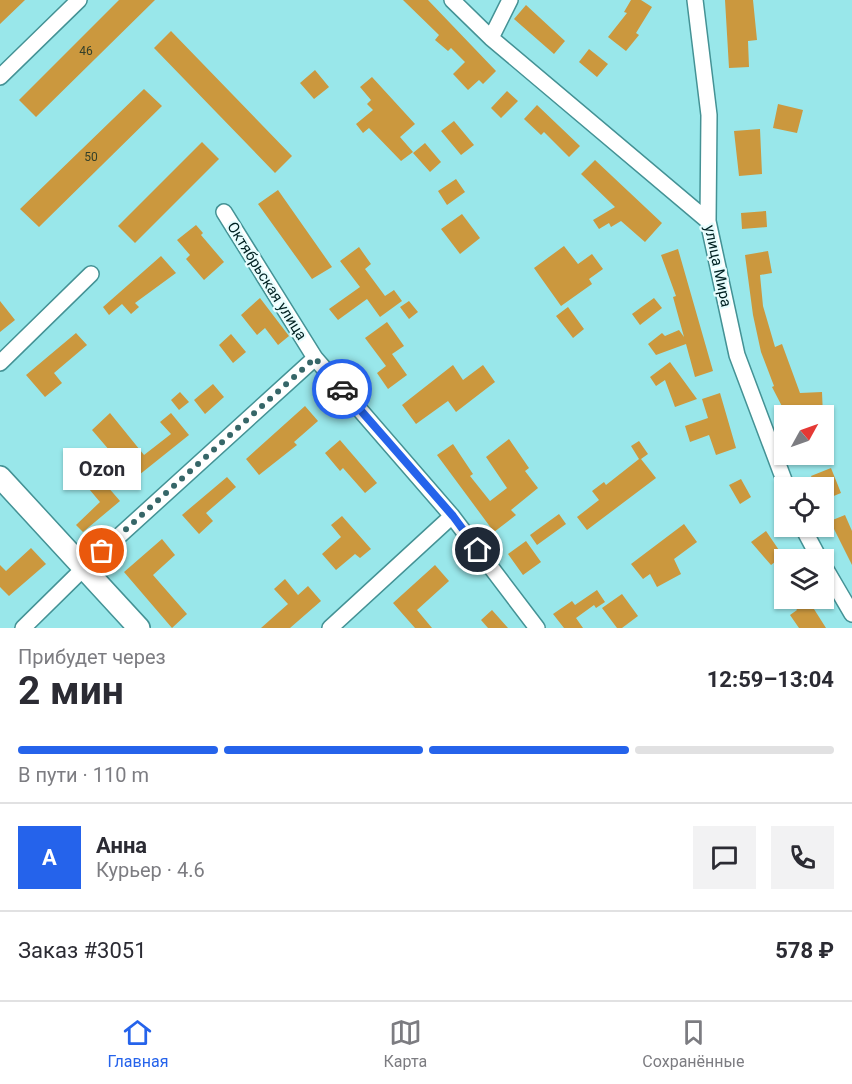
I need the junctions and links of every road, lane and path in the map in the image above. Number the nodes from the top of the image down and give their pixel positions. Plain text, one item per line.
1 (79, 0) edge
2 (452, 0) edge
3 (510, 0) edge
4 (695, 0) edge
5 (491, 38) junction
6 (0, 76) edge
7 (224, 212) dead end
8 (708, 221) junction
9 (91, 274) dead end
10 (315, 358) junction
11 (0, 363) edge
12 (0, 477) edge
13 (783, 477) edge
14 (453, 516) junction
15 (85, 567) junction
16 (834, 583) edge
17 (852, 614) edge
18 (23, 628) edge
19 (139, 628) edge
20 (330, 628) edge
21 (537, 628) edge

1 - 6 street
2 - 5 street
3 - 5 street
4 - 8 street, улица Мира
5 - 8 street
7 - 10 street, Октябрьская улица
8 - 13 street, улица Мира
9 - 11 street
10 - 14 street, Октябрьская улица
10 - 15 street
12 - 15 highway
14 - 20 street
14 - 21 street, Октябрьская улица
15 - 18 street
15 - 19 highway
16 - 17 street

